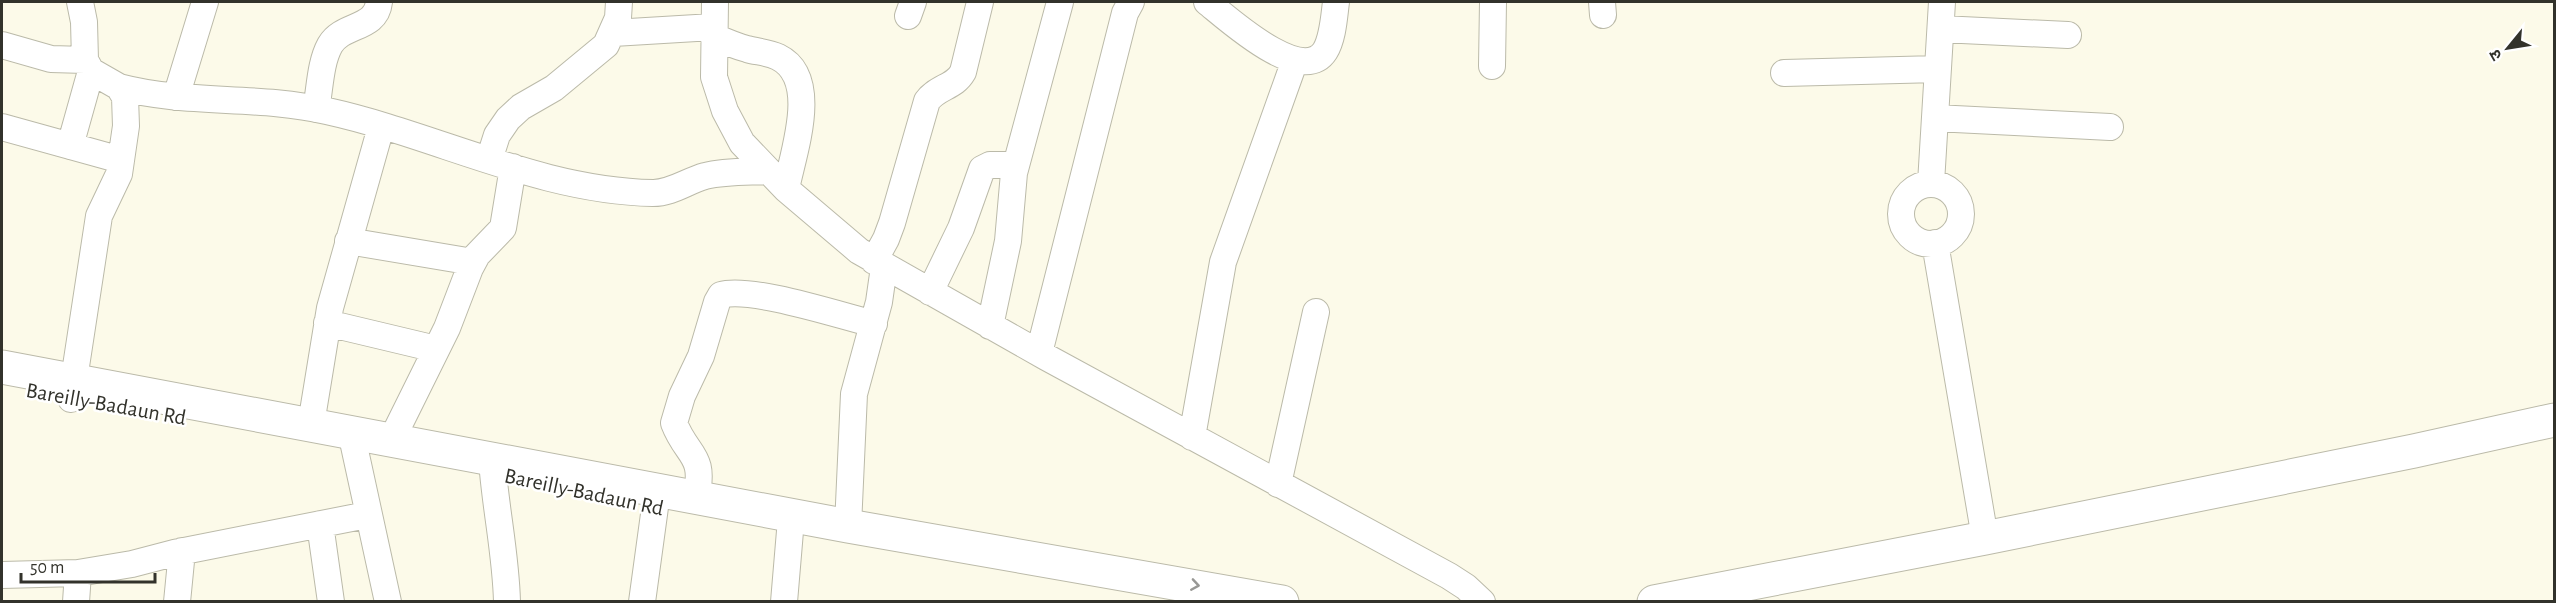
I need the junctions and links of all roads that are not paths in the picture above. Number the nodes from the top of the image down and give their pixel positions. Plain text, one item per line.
1 (80, 2) edge
2 (205, 2) edge
3 (380, 2) edge
4 (619, 2) edge
5 (715, 2) edge
6 (980, 2) edge
7 (1060, 2) edge
8 (1131, 2) edge
9 (1207, 2) edge
10 (1336, 2) edge
11 (1493, 2) edge
12 (1942, 2) edge
13 (1941, 30) junction
14 (713, 31) junction
15 (613, 33) junction
16 (2068, 34) dead end
17 (2, 45) edge
18 (1295, 60) junction
19 (88, 65) junction
20 (1492, 66) dead end
21 (1938, 69) junction
22 (1784, 73) dead end
23 (119, 87) junction
24 (176, 97) junction
25 (316, 109) junction
26 (1935, 118) junction
27 (2, 127) edge
28 (381, 127) junction
29 (2110, 127) dead end
30 (70, 146) junction
31 (121, 160) junction
32 (489, 160) junction
33 (1016, 165) junction
34 (513, 167) junction
35 (777, 180) junction
36 (1931, 183) junction
37 (348, 241) junction
38 (1935, 243) junction
39 (473, 262) junction
40 (879, 264) junction
41 (930, 292) junction
42 (1316, 312) dead end
43 (327, 323) junction
44 (874, 324) junction
45 (990, 326) junction
46 (436, 349) junction
47 (1039, 353) junction
48 (2, 367) edge
49 (2, 385) edge
50 (73, 390) junction
51 (2554, 420) edge
52 (311, 424) junction
53 (1192, 437) junction
54 (392, 439) junction
55 (353, 440) junction
56 (493, 472) junction
57 (1278, 484) junction
58 (696, 497) junction
59 (655, 507) junction
60 (367, 515) junction
61 (320, 524) junction
62 (848, 526) junction
63 (790, 531) junction
64 (1985, 538) junction
65 (183, 551) junction
66 (78, 573) junction
67 (2, 575) edge
68 (76, 602) edge
69 (177, 602) edge
70 (331, 602) edge
71 (388, 602) edge
72 (507, 602) edge
73 (642, 602) edge
74 (784, 602) edge
75 (1166, 602) edge
76 (1281, 602) edge
77 (1482, 602) edge
78 (1654, 602) edge

1 - 19 street
2 - 24 street
3 - 25 street
4 - 15 street
5 - 14 street
6 - 40 street
7 - 33 street
8 - 47 street
9 - 18 street
10 - 18 street
11 - 20 street
12 - 13 street
13 - 16 street
13 - 21 street
14 - 15 street
14 - 35 street
14 - 35 street
15 - 32 street
17 - 19 street
18 - 53 street
19 - 23 street
19 - 30 street
21 - 22 street
21 - 26 street
23 - 24 street
23 - 31 street
24 - 25 street
25 - 28 street
26 - 29 street
26 - 36 street
27 - 30 street
28 - 32 street
28 - 37 street
30 - 31 street
31 - 50 street
32 - 34 street
33 - 41 street
33 - 45 street
34 - 35 street
34 - 39 street
35 - 40 street
36 - 38 street
36 - 38 street
37 - 39 street
37 - 43 street
38 - 64 street
39 - 46 street
40 - 41 street
40 - 44 street
41 - 45 street
42 - 57 street
43 - 46 street
43 - 52 street
44 - 58 street
44 - 62 street
45 - 47 street
46 - 54 street
47 - 53 street
48 - 50 main road
49 - 50 main road, Bareilly-Badaun Rd
50 - 52 main road
50 - 55 main road, Bareilly-Badaun Rd
51 - 64 main road
52 - 55 main road
53 - 57 street
54 - 55 main road
54 - 58 main road
55 - 56 main road, Bareilly-Badaun Rd
55 - 60 street
56 - 59 main road, Bareilly-Badaun Rd
56 - 72 street
57 - 77 street
58 - 62 main road
59 - 63 main road, Bareilly-Badaun Rd
59 - 73 street
60 - 61 street
60 - 71 street
61 - 65 street
61 - 70 street
62 -> 76 main road
63 - 74 street
63 - 75 main road, Bareilly-Badaun Rd
64 - 78 main road
65 - 66 street
65 - 69 street
66 - 67 street
66 - 68 street

